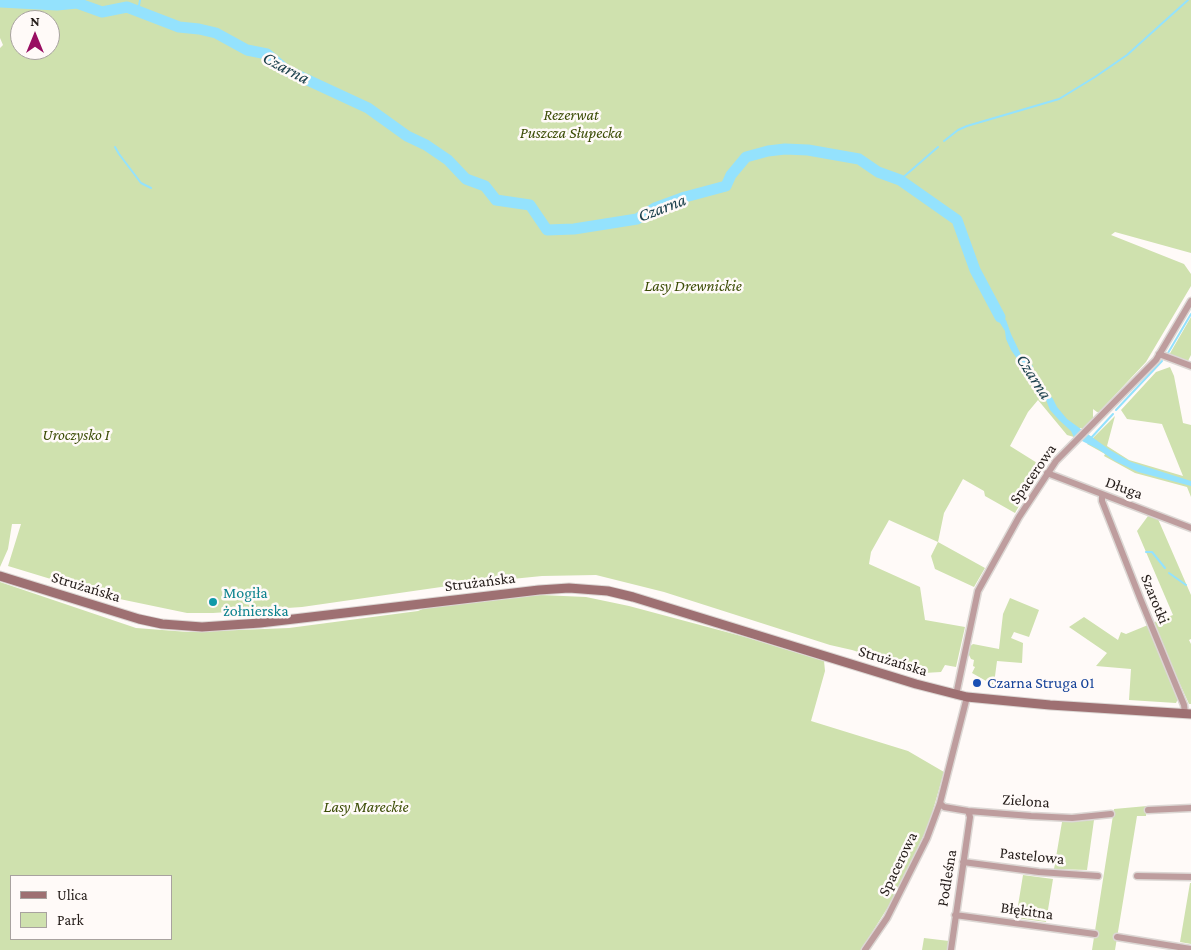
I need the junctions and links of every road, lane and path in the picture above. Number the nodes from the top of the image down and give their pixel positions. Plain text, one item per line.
1 (1191, 301) edge
2 (1159, 354) junction
3 (1191, 366) edge
4 (1047, 473) junction
5 (1102, 495) junction
6 (1191, 528) edge
7 (0, 576) edge
8 (956, 695) junction
9 (967, 697) junction
10 (1188, 713) edge
11 (940, 803) junction
12 (1191, 808) edge
13 (1148, 810) dead end
14 (968, 811) junction
15 (1111, 814) dead end
16 (963, 862) junction
17 (1098, 876) dead end
18 (1137, 876) dead end
19 (1191, 877) edge
20 (956, 915) junction
21 (1095, 934) dead end
22 (1117, 938) dead end
23 (1191, 949) edge
24 (865, 950) edge
25 (951, 950) edge

1 - 2 street, Spacerowa
2 - 3 street
2 - 4 street, Spacerowa
4 - 5 street, Długa
4 - 8 street, Spacerowa
5 - 6 street, Długa
5 - 10 street, Szarotki
7 - 8 main road, Strużańska
8 - 9 main road, Strużańska
9 - 10 main road, Strużańska
9 - 11 street, Spacerowa
11 - 14 street, Zielona
11 - 24 street, Spacerowa
12 - 13 street
14 - 15 street, Zielona
14 - 16 street, Podleśna
16 - 17 street, Pastelowa
16 - 20 street, Podleśna
18 - 19 street
20 - 21 street, Błękitna
20 - 25 street, Podleśna
22 - 23 street

